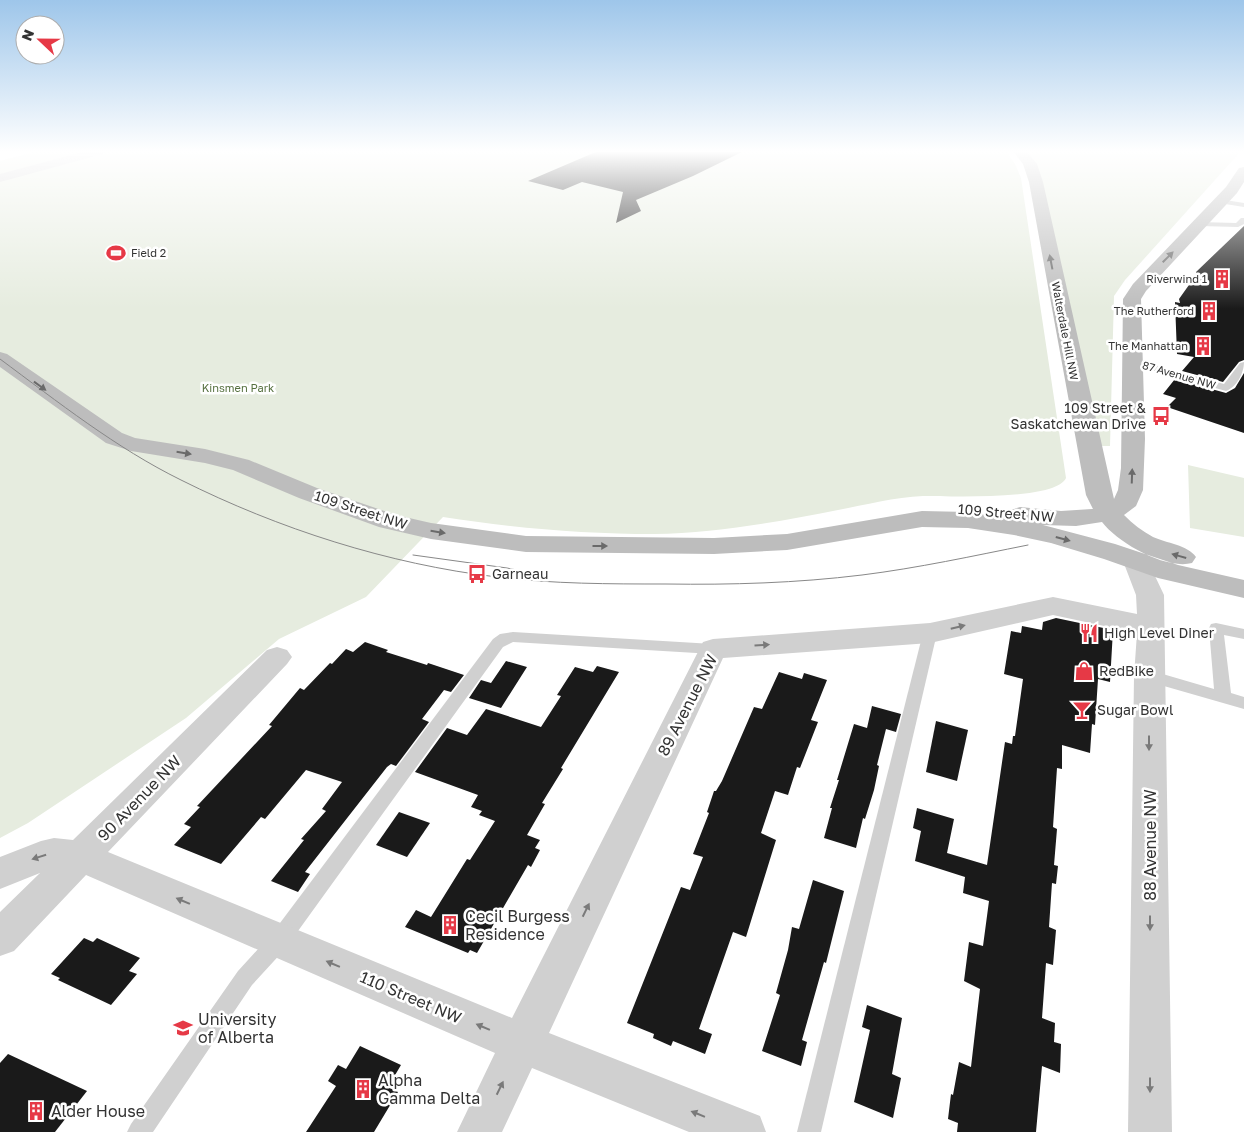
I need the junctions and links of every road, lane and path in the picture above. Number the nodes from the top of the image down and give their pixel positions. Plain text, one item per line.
1 (1040, 204) edge
2 (1219, 204) edge
3 (1244, 220) edge
4 (1200, 224) junction
5 (0, 358) edge
6 (1133, 362) junction
7 (1244, 365) edge
8 (1108, 514) junction
9 (756, 544) junction
10 (1136, 561) junction
11 (1244, 571) edge
12 (1244, 589) edge
13 (1151, 626) junction
14 (930, 633) junction
15 (1244, 634) edge
16 (713, 648) junction
17 (277, 657) dead end
18 (1149, 676) junction
19 (1223, 698) junction
20 (1244, 703) edge
21 (80, 857) junction
22 (0, 873) edge
23 (1, 935) edge
24 (278, 942) junction
25 (522, 1043) junction
26 (139, 1132) edge
27 (479, 1132) edge
28 (744, 1132) edge
29 (809, 1132) edge
30 (1150, 1132) edge

8 -> 1 main road, Walterdale Hill NW
2 - 4 main road
3 - 4 lane
6 -> 4 main road
5 -> 9 main road, 109 Street NW
6 - 7 lane, 87 Avenue NW
8 -> 6 main road
8 - 9 main road, 109 Street NW
11 -> 8 main road
9 -> 10 main road, 109 Street NW
10 - 12 main road, 109 Street NW
10 - 13 street, 88 Avenue NW
14 -> 13 street, 89 Avenue NW
13 - 18 street, 88 Avenue NW
16 -> 14 street, 89 Avenue NW
14 - 29 lane
15 - 19 lane
16 - 24 lane
25 -> 16 street, 89 Avenue NW
17 - 21 street, 90 Avenue NW
18 - 19 lane
18 -> 30 street, 88 Avenue NW
19 - 20 lane
21 -> 22 street, 110 Street NW
21 - 23 street, 90 Avenue NW
24 -> 21 street, 110 Street NW
25 -> 24 street, 110 Street NW
24 - 26 lane
27 -> 25 street, 89 Avenue NW
28 -> 25 street, 110 Street NW

